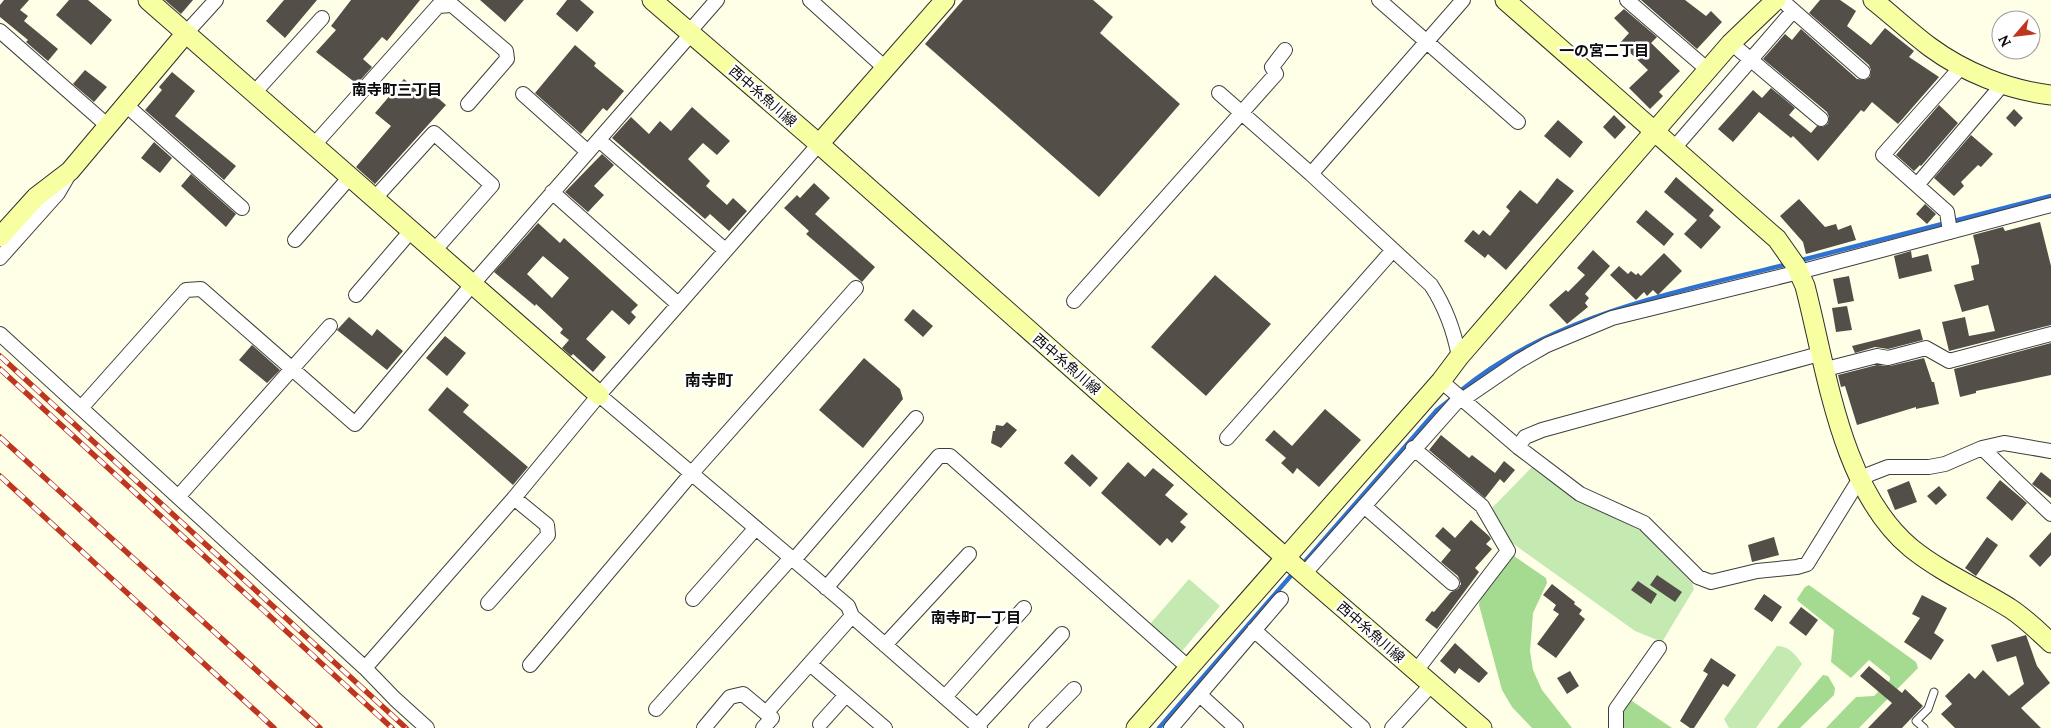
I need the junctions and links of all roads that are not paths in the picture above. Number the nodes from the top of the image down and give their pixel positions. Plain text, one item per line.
1 (148, 0) edge
2 (216, 0) edge
3 (652, 0) edge
4 (718, 0) edge
5 (810, 0) edge
6 (945, 0) edge
7 (1379, 0) edge
8 (1462, 0) edge
9 (1506, 0) edge
10 (1627, 0) edge
11 (1873, 0) edge
12 (1770, 2) edge
13 (1793, 11) junction
14 (322, 18) dead end
15 (0, 31) edge
16 (689, 33) junction
17 (186, 34) junction
18 (1426, 42) junction
19 (1731, 43) junction
20 (1286, 50) dead end
21 (1751, 60) junction
22 (1962, 66) junction
23 (885, 68) junction
24 (1708, 70) junction
25 (1864, 72) dead end
26 (2003, 84) junction
27 (254, 93) junction
28 (1219, 93) dead end
29 (523, 94) dead end
30 (2051, 94) edge
31 (126, 104) junction
32 (468, 104) dead end
33 (1241, 113) junction
34 (1821, 119) dead end
35 (1518, 122) dead end
36 (108, 126) junction
37 (1656, 130) junction
38 (599, 140) junction
39 (819, 144) junction
40 (313, 146) junction
41 (1675, 147) junction
42 (588, 152) junction
43 (70, 171) junction
44 (1311, 174) junction
45 (350, 178) junction
46 (1917, 185) junction
47 (552, 192) junction
48 (374, 199) junction
49 (2051, 205) edge
50 (242, 208) dead end
51 (410, 232) junction
52 (1950, 232) junction
53 (0, 236) edge
54 (295, 240) dead end
55 (725, 250) junction
56 (1393, 250) junction
57 (433, 252) junction
58 (0, 258) edge
59 (1799, 272) junction
60 (471, 286) junction
61 (856, 288) dead end
62 (356, 295) dead end
63 (1074, 301) dead end
64 (678, 304) junction
65 (330, 326) dead end
66 (0, 334) edge
67 (2051, 334) edge
68 (1459, 357) junction
69 (1824, 361) junction
70 (292, 369) junction
71 (1441, 381) junction
72 (599, 395) junction
73 (1461, 399) junction
74 (81, 408) junction
75 (916, 418) dead end
76 (1227, 438) dead end
77 (1518, 447) junction
78 (1413, 448) junction
79 (1982, 448) junction
80 (2051, 451) edge
81 (691, 474) junction
82 (1859, 480) junction
83 (178, 497) junction
84 (514, 498) junction
85 (1364, 506) junction
86 (2051, 514) edge
87 (755, 529) junction
88 (968, 554) dead end
89 (1287, 557) junction
90 (792, 560) junction
91 (1304, 574) junction
92 (1452, 583) dead end
93 (826, 588) junction
94 (1281, 598) dead end
95 (693, 600) dead end
96 (488, 603) dead end
97 (1024, 608) dead end
98 (852, 616) junction
99 (1254, 630) junction
100 (1062, 634) dead end
101 (2051, 643) edge
102 (885, 645) junction
103 (1659, 648) dead end
104 (530, 664) dead end
105 (810, 664) junction
106 (366, 668) junction
107 (1189, 668) junction
108 (1416, 671) junction
109 (1431, 685) junction
110 (1074, 689) dead end
111 (1934, 692) dead end
112 (846, 695) junction
113 (1200, 695) junction
114 (945, 697) junction
115 (656, 709) dead end
116 (766, 713) junction
117 (820, 724) dead end
118 (1136, 726) edge
119 (979, 727) edge
120 (427, 728) edge
121 (704, 728) edge
122 (763, 728) edge
123 (885, 728) edge
124 (1036, 728) edge
125 (1171, 728) edge
126 (1236, 728) edge
127 (1363, 728) edge
128 (1392, 728) edge
129 (1482, 728) edge
130 (1616, 728) edge
131 (1924, 728) edge

1 - 17 street
2 - 17 street
3 - 16 street, 西中糸魚川線
4 - 16 street
5 - 23 street
6 - 23 street
7 - 18 street
8 - 18 street
9 - 37 street
10 - 24 street
11 - 22 street
12 - 13 street
12 - 19 street
13 - 21 street
13 - 25 street
14 - 27 street
15 - 36 street
16 - 38 street
16 - 39 street, 西中糸魚川線
17 - 27 street
17 - 31 street
18 - 35 street
18 - 44 street
19 - 21 street
19 - 24 street
20 - 33 street
21 - 34 street
21 - 41 street
22 - 26 street
22 - 46 street
23 - 39 street
24 - 37 street
26 - 30 street
26 - 46 street
27 - 40 street
28 - 33 street
29 - 42 street
31 - 36 street
31 - 50 street
32 - 40 street
33 - 44 street
33 - 63 street
36 - 43 street
37 - 41 street
37 - 68 street
38 - 42 street
38 - 55 street
39 - 55 street
39 - 89 street, 西中糸魚川線
40 - 45 street
41 - 59 street
42 - 47 street
43 - 53 street
43 - 58 street
44 - 56 street
45 - 48 street
45 - 54 street
46 - 52 street
47 - 60 street
47 - 64 street
48 - 51 street
48 - 57 street
49 - 52 street
51 - 57 street
51 - 62 street
52 - 59 street
55 - 64 street
56 - 68 street
56 - 76 street
57 - 60 street
59 - 69 street
59 - 73 street
60 - 70 street
60 - 72 street
61 - 81 street
64 - 72 street
65 - 70 street
66 - 74 street
67 - 69 street
68 - 71 street
69 - 77 street
69 - 82 street
70 - 74 street
70 - 83 street
71 - 73 street
71 - 89 street
72 - 81 street
72 - 84 street
73 - 77 street
73 - 78 street
74 - 83 street
75 - 90 street
77 - 82 street
78 - 85 street
78 - 108 street
79 - 80 street
79 - 82 street
79 - 86 street
81 - 87 street
81 - 104 street
82 - 101 street
83 - 106 street
84 - 96 street
84 - 106 street
85 - 91 street
85 - 92 street
87 - 90 street
87 - 95 street
88 - 102 street
89 - 91 street, 西中糸魚川線
89 - 107 street
90 - 93 street
90 - 115 street
91 - 108 street, 西中糸魚川線
93 - 98 street
93 - 107 street
94 - 99 street
97 - 114 street
98 - 102 street
98 - 105 street
99 - 113 street
99 - 127 street
100 - 119 street
102 - 114 street
103 - 130 street
105 - 112 street
105 - 116 street
106 - 120 street
107 - 118 street
108 - 109 street, 西中糸魚川線
109 - 128 street
109 - 129 street, 西中糸魚川線
110 - 124 street
111 - 131 lane
112 - 117 street
112 - 123 street
113 - 125 street
113 - 126 street
114 - 119 street
116 - 121 street
116 - 122 street

